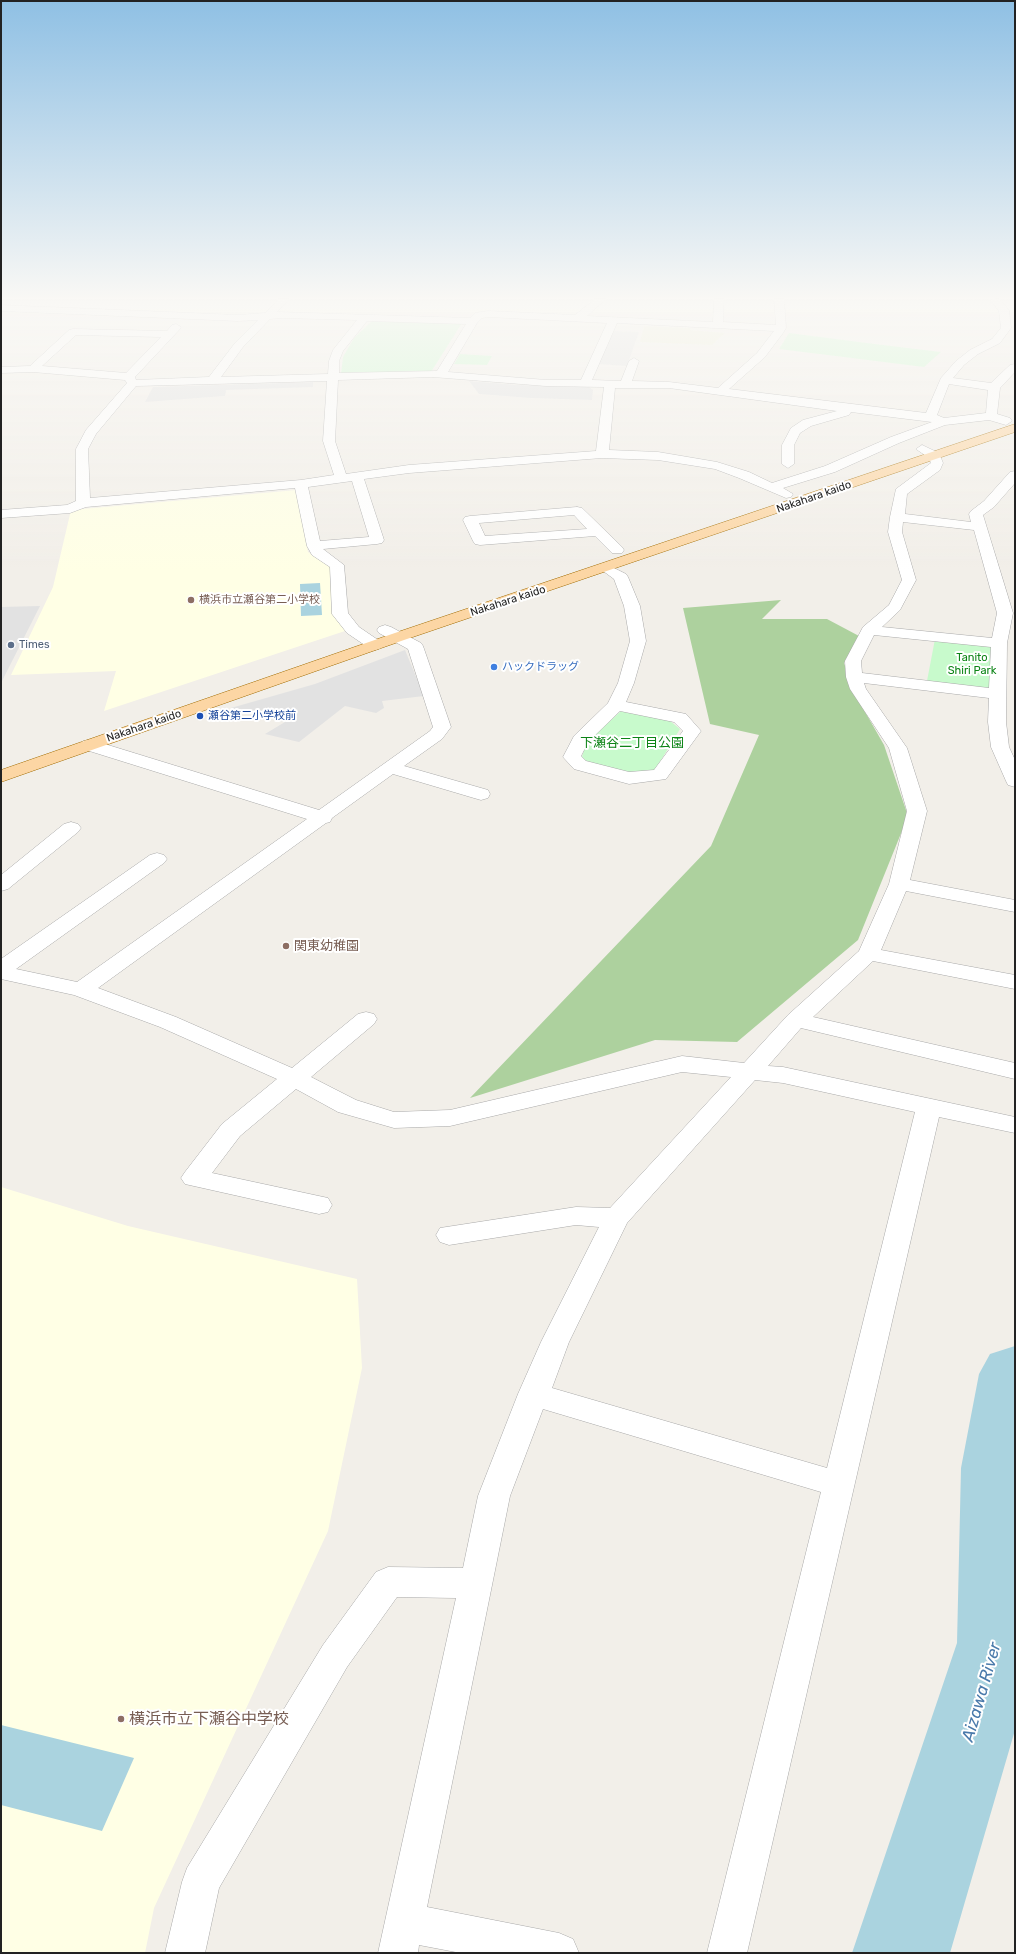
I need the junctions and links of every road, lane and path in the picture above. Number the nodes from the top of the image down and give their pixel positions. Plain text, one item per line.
1 (123, 390) edge
2 (331, 390) edge
3 (609, 390) edge
4 (708, 390) edge
5 (941, 390) edge
6 (994, 390) edge
7 (721, 392) joint
8 (852, 409) junction
9 (990, 416) junction
10 (930, 417) junction
11 (944, 422) junction
12 (1011, 427) edge
13 (928, 453) junction
14 (602, 454) junction
15 (788, 464) dead end
16 (1015, 475) edge
17 (357, 476) junction
18 (341, 478) junction
19 (301, 484) junction
20 (771, 487) junction
21 (786, 494) junction
22 (83, 503) junction
23 (1, 514) edge
24 (897, 517) junction
25 (980, 528) junction
26 (597, 532) junction
27 (314, 546) junction
28 (617, 550) junction
29 (606, 568) junction
30 (869, 630) junction
31 (362, 637) junction
32 (386, 637) junction
33 (999, 643) junction
34 (854, 677) junction
35 (999, 694) junction
36 (616, 705) junction
37 (121, 719) dead end
38 (89, 744) junction
39 (391, 768) junction
40 (1, 776) edge
41 (1015, 781) edge
42 (480, 794) dead end
43 (323, 818) junction
44 (71, 828) dead end
45 (158, 859) dead end
46 (899, 884) junction
47 (1, 885) edge
48 (1015, 906) edge
49 (868, 954) junction
50 (1, 971) edge
51 (1015, 982) edge
52 (81, 990) junction
53 (366, 1019) dead end
54 (796, 1020) junction
55 (1015, 1071) edge
56 (749, 1072) junction
57 (295, 1078) junction
58 (929, 1106) junction
59 (1015, 1125) edge
60 (319, 1205) dead end
61 (616, 1218) junction
62 (449, 1235) dead end
63 (533, 1394) junction
64 (838, 1484) junction
65 (475, 1583) junction
66 (401, 1937) edge
67 (185, 1953) edge
68 (559, 1953) edge
69 (727, 1953) edge

1 - 22 street
2 - 18 street
3 - 14 street
4 - 7 street
5 - 10 street
6 - 9 street
7 - 8 street
8 - 10 street
8 - 15 street
9 - 11 street
9 - 12 street
10 - 11 street
11 - 20 street
12 - 13 main road, Nakahara kaido
13 - 21 main road, Nakahara kaido
13 - 24 street
13 - 29 main road, Nakahara kaido
14 - 17 street
14 - 20 street
16 - 25 street
17 - 18 street
17 - 27 street
18 - 19 street
19 - 22 street
19 - 27 street
20 - 21 street
21 - 28 main road, Nakahara kaido
22 - 23 street
24 - 25 street
24 - 30 street
25 - 33 street
26 - 26 street
26 - 28 street
27 - 31 street
28 - 32 main road, Nakahara kaido
29 - 32 main road, Nakahara kaido
29 - 36 street
30 - 33 street
30 - 34 street
31 - 32 main road, Nakahara kaido
31 - 37 main road, Nakahara kaido
32 - 38 main road, Nakahara kaido
32 - 39 street
33 - 35 street
34 - 35 street
34 - 46 street
35 - 41 street
36 - 36 street
38 - 40 main road, Nakahara kaido
38 - 43 street
39 - 42 street
39 - 43 street
43 - 52 street
44 - 47 street
45 - 50 street
46 - 48 street
46 - 49 street
49 - 51 street
49 - 54 street
50 - 52 street
52 - 57 street
53 - 57 street
54 - 55 street
54 - 56 street
56 - 57 street
56 - 58 street
56 - 61 street
57 - 60 street
58 - 59 street
58 - 64 street
61 - 62 street
61 - 63 street
63 - 64 street
63 - 65 street
64 - 69 street
65 - 66 street
65 - 67 street
66 - 68 street

